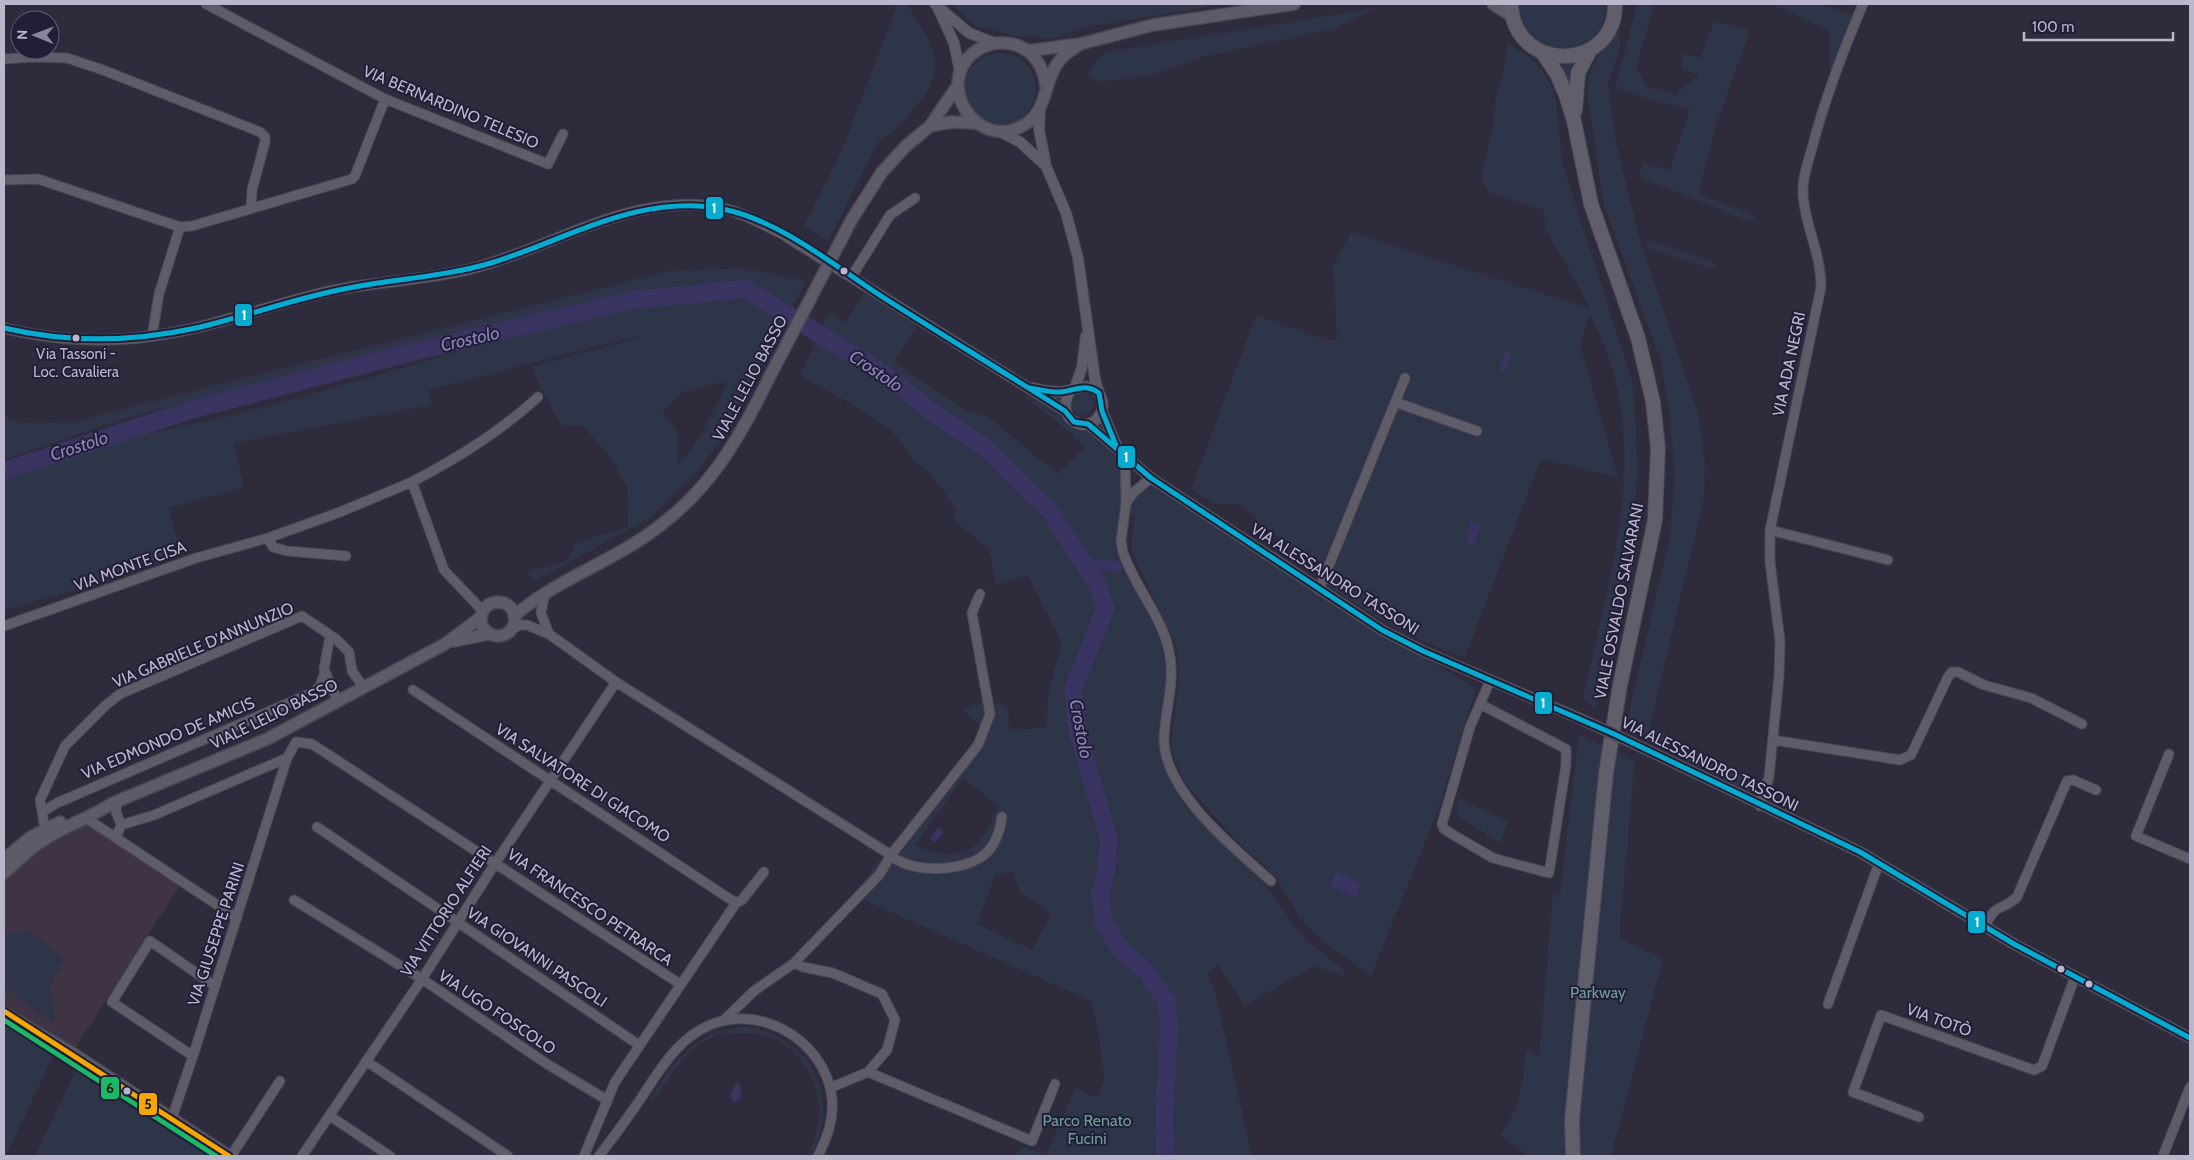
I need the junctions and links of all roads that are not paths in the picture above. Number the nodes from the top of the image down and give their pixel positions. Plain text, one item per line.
1 (206, 4) edge
2 (936, 4) edge
3 (1294, 4) edge
4 (1493, 4) edge
5 (1615, 4) edge
6 (1864, 4) edge
7 (1512, 10) edge
8 (995, 43) junction
9 (1080, 44) junction
10 (1590, 50) junction
11 (1027, 51) junction
12 (1543, 53) junction
13 (4, 59) edge
14 (960, 72) junction
15 (958, 85) junction
16 (1046, 85) junction
17 (385, 99) junction
18 (1040, 109) junction
19 (1574, 121) junction
20 (977, 123) junction
21 (930, 126) junction
22 (999, 131) junction
23 (563, 134) dead end
24 (1046, 166) junction
25 (4, 180) edge
26 (915, 198) dead end
27 (251, 208) junction
28 (180, 227) junction
29 (852, 276) junction
30 (1087, 325) junction
31 (4, 328) edge
32 (152, 336) junction
33 (1405, 378) dead end
34 (1029, 388) junction
35 (1072, 389) junction
36 (1099, 393) junction
37 (538, 397) dead end
38 (1395, 402) junction
39 (1065, 411) junction
40 (1102, 411) junction
41 (1088, 424) junction
42 (1477, 431) dead end
43 (1117, 448) junction
44 (1125, 456) junction
45 (1151, 478) junction
46 (412, 482) junction
47 (1126, 503) junction
48 (1770, 530) junction
49 (268, 538) junction
50 (346, 556) dead end
51 (1888, 560) dead end
52 (1319, 590) junction
53 (545, 592) junction
54 (980, 594) dead end
55 (534, 599) junction
56 (504, 604) junction
57 (482, 614) junction
58 (513, 622) junction
59 (4, 626) edge
60 (547, 631) junction
61 (489, 634) junction
62 (330, 636) junction
63 (446, 644) junction
64 (325, 672) junction
65 (1490, 681) junction
66 (616, 682) junction
67 (364, 688) junction
68 (413, 690) dead end
69 (338, 702) junction
70 (1480, 704) junction
71 (2082, 724) dead end
72 (1773, 740) junction
73 (2169, 754) dead end
74 (288, 758) junction
75 (552, 780) junction
76 (2096, 790) dead end
77 (115, 802) junction
78 (1760, 806) junction
79 (42, 812) junction
80 (1002, 817) dead end
81 (86, 818) junction
82 (122, 825) junction
83 (317, 827) dead end
84 (45, 829) junction
85 (116, 838) junction
86 (892, 855) junction
87 (4, 859) edge
88 (2190, 859) edge
89 (496, 862) junction
90 (1879, 863) junction
91 (4, 872) edge
92 (764, 872) dead end
93 (1271, 881) dead end
94 (294, 900) dead end
95 (736, 903) junction
96 (237, 918) junction
97 (458, 922) junction
98 (1984, 927) junction
99 (794, 963) junction
100 (2075, 977) junction
101 (422, 980) junction
102 (680, 984) junction
103 (216, 986) junction
104 (1828, 1004) dead end
105 (5, 1012) edge
106 (724, 1020) junction
107 (2190, 1038) edge
108 (639, 1045) junction
109 (193, 1056) junction
110 (366, 1062) junction
111 (868, 1072) junction
112 (280, 1082) dead end
113 (1055, 1084) dead end
114 (2190, 1087) edge
115 (830, 1088) junction
116 (607, 1100) junction
117 (330, 1116) junction
118 (172, 1118) junction
119 (1919, 1118) dead end
120 (230, 1156) edge
121 (302, 1156) edge
122 (390, 1156) edge
123 (508, 1156) edge
124 (584, 1156) edge
125 (599, 1156) edge
126 (818, 1156) edge
127 (1573, 1156) edge
128 (2163, 1156) edge

1 - 17 street, VIA BERNARDINO TELESIO
2 - 8 street
2 - 14 street
3 - 9 main road
4 - 7 main road
5 - 10 main road, VIALE OSVALDO SALVARANI
6 - 48 street, VIA ADA NEGRI
7 - 12 main road
8 - 11 main road
8 - 14 main road
9 - 11 main road
9 - 16 main road
10 - 12 main road
10 - 19 main road, VIALE OSVALDO SALVARANI
11 - 16 main road
12 - 19 main road, VIALE OSVALDO SALVARANI
13 - 27 street
14 - 15 main road
15 - 20 main road
15 - 21 main road, VIALE LELIO BASSO
16 - 18 main road
17 - 23 street, VIA BERNARDINO TELESIO
17 - 27 street
18 - 22 main road
18 - 24 street
19 - 127 main road, VIALE OSVALDO SALVARANI
20 - 21 main road
20 - 22 main road
21 - 53 main road, VIALE LELIO BASSO, bridge
22 - 24 street
24 - 30 street
25 - 28 street
26 - 29 street
27 - 28 street
28 - 32 street
29 - 32 street, VIA ALESSANDRO TASSONI
29 - 34 street, VIA ALESSANDRO TASSONI
30 - 35 street
30 - 36 street
31 - 32 street, VIA ALESSANDRO TASSONI
33 - 38 street
34 - 35 street, VIA ALESSANDRO TASSONI
34 - 39 street, VIA ALESSANDRO TASSONI
35 - 36 street, VIA ALESSANDRO TASSONI
35 - 39 street
36 - 40 street, VIA ALESSANDRO TASSONI
37 - 46 street, VIA MONTE CISA
38 - 42 street
38 - 52 street
39 - 41 street, VIA ALESSANDRO TASSONI
40 - 41 street
40 - 43 street, VIA ALESSANDRO TASSONI
41 - 43 street, VIA ALESSANDRO TASSONI
43 - 44 street, VIA ALESSANDRO TASSONI
44 - 45 street, VIA ALESSANDRO TASSONI
44 - 47 street
45 - 47 street
45 - 52 street, VIA ALESSANDRO TASSONI
46 - 49 street, VIA MONTE CISA
46 - 57 street
47 - 93 street
48 - 51 street
48 - 72 street, VIA ADA NEGRI
49 - 50 street
49 - 59 street, VIA MONTE CISA
52 - 65 street, VIA ALESSANDRO TASSONI
53 - 55 main road
53 - 60 street
54 - 86 street
55 - 56 main road
55 - 58 main road
56 - 57 main road
56 - 58 main road
57 - 61 main road
57 - 63 main road, VIALE LELIO BASSO
58 - 60 street
58 - 61 main road
60 - 66 street
61 - 63 main road, VIALE LELIO BASSO
62 - 64 street, VIA EDMONDO DE AMICIS
62 - 67 street, VIA GABRIELE D'ANNUNZIO
62 - 79 street, VIA GABRIELE D'ANNUNZIO
63 - 67 main road, VIALE LELIO BASSO
64 - 69 street
64 - 79 street, VIA EDMONDO DE AMICIS
65 - 70 street
65 - 78 street, VIA ALESSANDRO TASSONI, bridge
66 - 75 street, VIA VITTORIO ALFIERI
66 - 86 street
67 - 69 main road, VIALE LELIO BASSO
68 - 75 street, VIA SALVATORE DI GIACOMO
69 - 77 main road, VIALE LELIO BASSO
70 - 70 street
71 - 72 street
72 - 78 street, VIA ADA NEGRI
73 - 88 street
74 - 82 street
74 - 89 street, VIA FRANCESCO PETRARCA
74 - 96 street, VIA GIUSEPPE PARINI
75 - 89 street, VIA VITTORIO ALFIERI
75 - 95 street, VIA SALVATORE DI GIACOMO
76 - 98 street
77 - 81 main road, VIALE LELIO BASSO
77 - 82 street
77 - 84 main road, VIALE LELIO BASSO
78 - 90 street, VIA ALESSANDRO TASSONI
79 - 84 street, VIA GABRIELE D'ANNUNZIO
80 - 86 street
81 - 85 street
81 - 91 main road, VIALE LELIO BASSO
82 - 85 street
83 - 97 street, VIA GIOVANNI PASCOLI
84 - 87 main road, VIALE LELIO BASSO
85 - 96 street
86 - 99 street
89 - 97 street, VIA VITTORIO ALFIERI
89 - 102 street, VIA FRANCESCO PETRARCA
90 - 98 street, VIA ALESSANDRO TASSONI
90 - 104 street
92 - 95 street
94 - 101 street, VIA UGO FOSCOLO
95 - 102 street
96 - 103 street, VIA GIUSEPPE PARINI
97 - 101 street, VIA VITTORIO ALFIERI
97 - 108 street, VIA GIOVANNI PASCOLI
98 - 100 street, VIA ALESSANDRO TASSONI
99 - 106 street
99 - 111 street
100 - 107 street, VIA ALESSANDRO TASSONI
100 - 119 street, VIA TOTÒ
101 - 110 street, VIA VITTORIO ALFIERI
101 - 116 street, VIA UGO FOSCOLO
102 - 108 street
103 - 109 street, VIA GIUSEPPE PARINI
103 - 109 street
105 - 118 main road
106 - 115 street
106 - 125 street
108 - 116 street
109 - 118 street, VIA GIUSEPPE PARINI
110 - 117 street, VIA VITTORIO ALFIERI
110 - 123 street
111 - 113 street
111 - 115 street
112 - 120 street
114 - 128 street
115 - 126 street
116 - 124 street
117 - 121 street, VIA VITTORIO ALFIERI
117 - 122 street
118 - 120 main road

